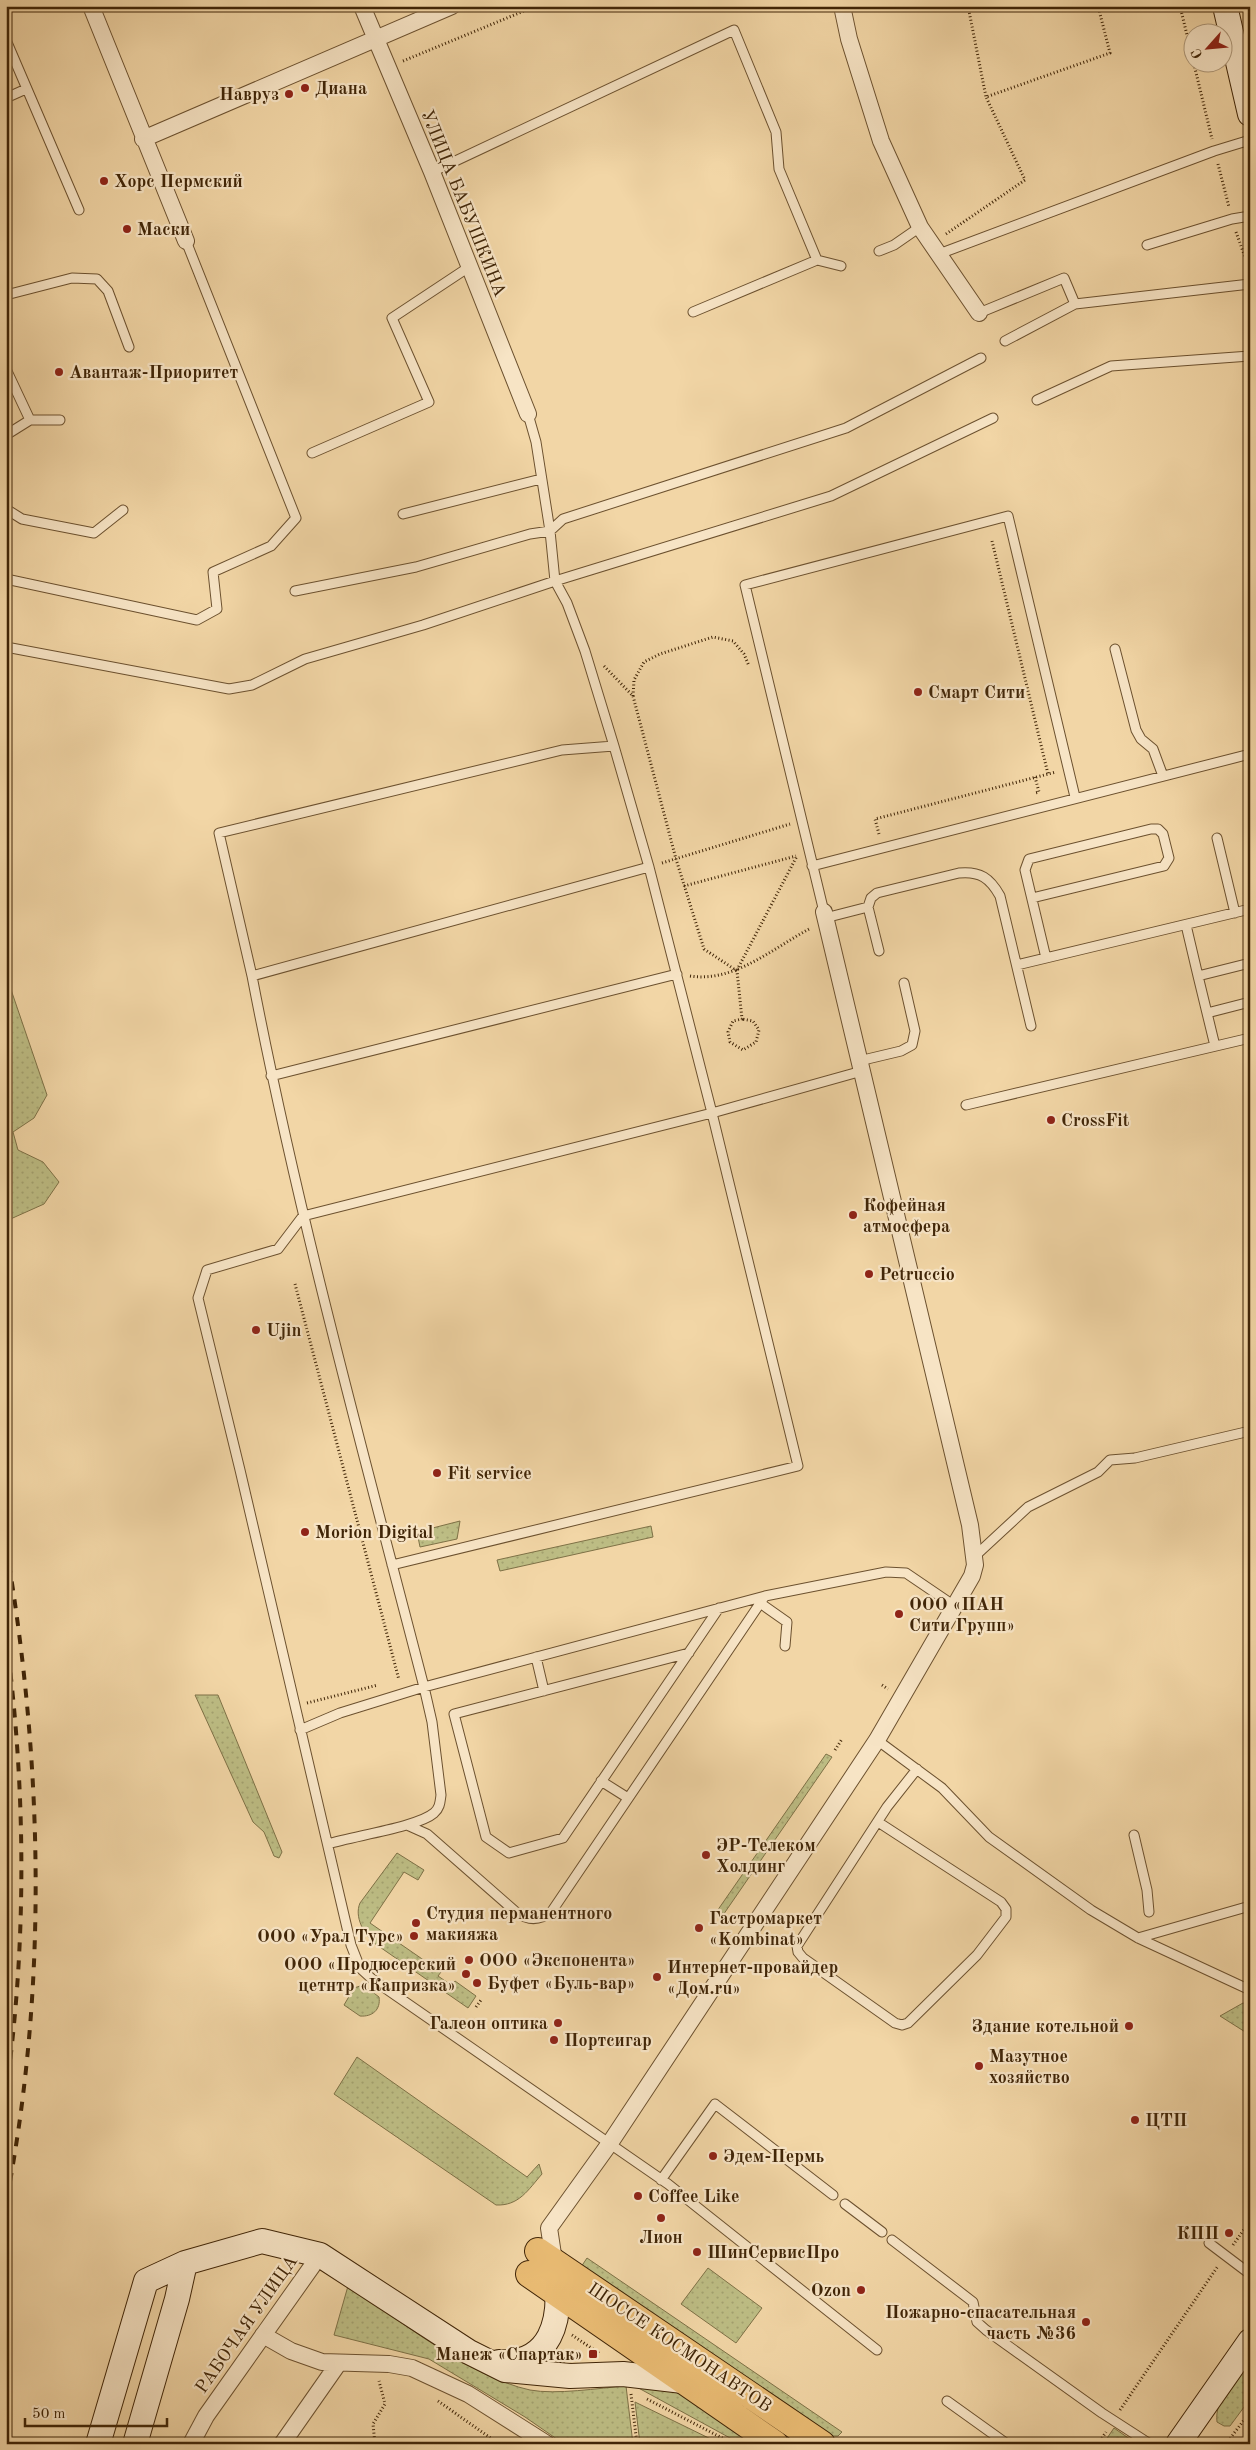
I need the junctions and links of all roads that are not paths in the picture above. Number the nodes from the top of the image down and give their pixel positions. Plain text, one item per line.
1 (91, 6) edge
2 (362, 6) edge
3 (452, 6) edge
4 (842, 6) edge
5 (1225, 6) edge
6 (375, 38) junction
7 (6, 40) edge
8 (26, 89) junction
9 (6, 98) edge
10 (1250, 114) edge
11 (143, 139) junction
12 (1250, 140) edge
13 (432, 172) junction
14 (80, 210) dead end
15 (1250, 216) edge
16 (920, 227) junction
17 (186, 241) joint
18 (1147, 245) dead end
19 (935, 249) junction
20 (879, 251) dead end
21 (817, 260) junction
22 (840, 266) dead end
23 (470, 267) junction
24 (1250, 284) edge
25 (6, 295) edge
26 (1075, 304) junction
27 (693, 312) dead end
28 (978, 313) joint
29 (1005, 342) dead end
30 (129, 347) dead end
31 (1250, 356) edge
32 (982, 358) dead end
33 (6, 369) edge
34 (1037, 400) dead end
35 (528, 414) joint
36 (993, 418) dead end
37 (30, 420) junction
38 (60, 420) dead end
39 (6, 435) edge
40 (312, 453) dead end
41 (541, 479) junction
42 (6, 509) edge
43 (124, 510) dead end
44 (402, 514) dead end
45 (550, 530) junction
46 (6, 579) edge
47 (554, 581) junction
48 (295, 591) dead end
49 (6, 647) edge
50 (1115, 649) dead end
51 (614, 746) junction
52 (1250, 754) edge
53 (1163, 776) junction
54 (1075, 797) junction
55 (1217, 838) dead end
56 (649, 866) junction
57 (812, 866) junction
58 (1032, 898) junction
59 (868, 907) junction
60 (1250, 909) edge
61 (1235, 913) junction
62 (822, 918) junction
63 (1186, 925) junction
64 (879, 951) dead end
65 (1046, 958) junction
66 (1250, 963) edge
67 (1017, 965) junction
68 (677, 974) junction
69 (252, 976) junction
70 (1198, 976) junction
71 (904, 983) dead end
72 (1250, 1002) edge
73 (1206, 1013) junction
74 (1032, 1026) dead end
75 (1250, 1038) edge
76 (1214, 1046) junction
77 (860, 1066) junction
78 (271, 1076) junction
79 (966, 1105) dead end
80 (712, 1113) junction
81 (303, 1216) junction
82 (1250, 1430) edge
83 (974, 1557) junction
84 (392, 1566) junction
85 (763, 1600) junction
86 (956, 1607) junction
87 (719, 1608) junction
88 (784, 1646) dead end
89 (689, 1653) junction
90 (536, 1657) junction
91 (424, 1687) junction
92 (544, 1690) junction
93 (300, 1730) junction
94 (877, 1740) junction
95 (917, 1769) junction
96 (601, 1782) junction
97 (628, 1798) junction
98 (878, 1822) junction
99 (404, 1825) junction
100 (1134, 1835) dead end
101 (328, 1844) junction
102 (1250, 1906) edge
103 (1149, 1912) dead end
104 (1138, 1938) junction
105 (1250, 1990) edge
106 (610, 2143) junction
107 (661, 2180) junction
108 (833, 2195) dead end
109 (845, 2204) dead end
110 (882, 2232) dead end
111 (892, 2240) dead end
112 (1209, 2244) dead end
113 (320, 2255) junction
114 (540, 2262) junction
115 (186, 2263) junction
116 (1250, 2274) edge
117 (558, 2293) junction
118 (263, 2335) junction
119 (1250, 2340) edge
120 (877, 2350) dead end
121 (482, 2359) junction
122 (338, 2364) junction
123 (683, 2381) junction
124 (947, 2401) dead end
125 (98, 2444) edge
126 (135, 2444) edge
127 (191, 2444) edge
128 (282, 2444) edge
129 (547, 2444) edge
130 (775, 2444) edge
131 (822, 2444) edge
132 (1008, 2444) edge
133 (1150, 2444) edge
134 (1178, 2444) edge

1 - 11 street
2 - 6 street, УЛИЦА БАБУШКИНА
3 - 6 street
4 - 16 street
5 - 10 main road
6 - 11 street
6 - 13 street, УЛИЦА БАБУШКИНА
7 - 8 lane
8 - 9 lane
8 - 14 lane
11 - 17 street
12 - 19 lane
13 - 21 lane
13 - 23 street, УЛИЦА БАБУШКИНА
15 - 18 lane
16 - 19 street
16 - 20 lane
17 - 46 lane
19 - 28 street
21 - 22 lane
21 - 27 lane
23 - 35 street, УЛИЦА БАБУШКИНА
23 - 40 lane
24 - 26 lane
25 - 30 lane
26 - 28 lane
26 - 29 lane
31 - 34 lane
32 - 45 lane
33 - 37 lane
35 - 41 lane
36 - 47 lane
37 - 38 lane
37 - 39 lane
41 - 44 lane
41 - 45 lane
42 - 43 lane
45 - 47 lane
45 - 48 lane
47 - 49 lane
47 - 51 lane
50 - 53 lane
51 - 56 lane
51 - 69 lane
52 - 53 lane
53 - 54 lane
54 - 57 lane
54 - 57 lane
55 - 61 lane
56 - 68 lane
56 - 69 lane
57 - 62 lane
58 - 58 lane
58 - 65 lane
59 - 62 lane
59 - 64 lane
59 - 67 lane
60 - 61 lane
61 - 63 lane
62 - 77 street
63 - 65 lane
63 - 70 lane
65 - 67 lane
66 - 70 lane
67 - 74 lane
68 - 78 lane
68 - 80 lane
69 - 78 lane
70 - 73 lane
71 - 77 lane
72 - 73 lane
73 - 76 lane
75 - 76 lane
76 - 79 lane
77 - 80 lane
77 - 83 street
78 - 81 lane
80 - 81 lane
80 - 84 lane
81 - 84 lane
81 - 93 lane
82 - 83 lane
83 - 86 street
84 - 91 lane
85 - 86 lane
85 - 87 lane
85 - 88 lane
85 - 97 lane
86 - 94 street
87 - 89 lane
87 - 90 lane
89 - 92 lane
89 - 96 lane
90 - 91 lane
90 - 92 lane
91 - 93 lane
91 - 99 lane
92 - 96 lane
93 - 101 lane
94 - 95 lane
94 - 106 street
95 - 98 lane
95 - 104 lane
96 - 97 lane
97 - 99 lane
98 - 98 lane
99 - 101 lane
100 - 103 lane
101 - 106 lane
102 - 104 lane
104 - 105 lane
106 - 107 lane
106 - 114 street
107 - 108 lane
107 - 120 lane
109 - 110 lane
111 - 133 lane
112 - 116 lane
113 - 115 main road
113 - 118 street, РАБОЧАЯ УЛИЦА
113 - 121 main road
114 - 117 main road, ШОССЕ КОСМОНАВТОВ
114 - 131 main road, ШОССЕ КОСМОНАВТОВ
115 - 125 main road
115 - 126 main road
117 - 121 main road
117 - 123 main road, ШОССЕ КОСМОНАВТОВ
118 - 122 street
118 - 127 street, РАБОЧАЯ УЛИЦА
119 - 134 main road
121 - 123 main road
122 - 128 street
122 - 129 street
123 - 130 main road, ШОССЕ КОСМОНАВТОВ
124 - 132 lane

